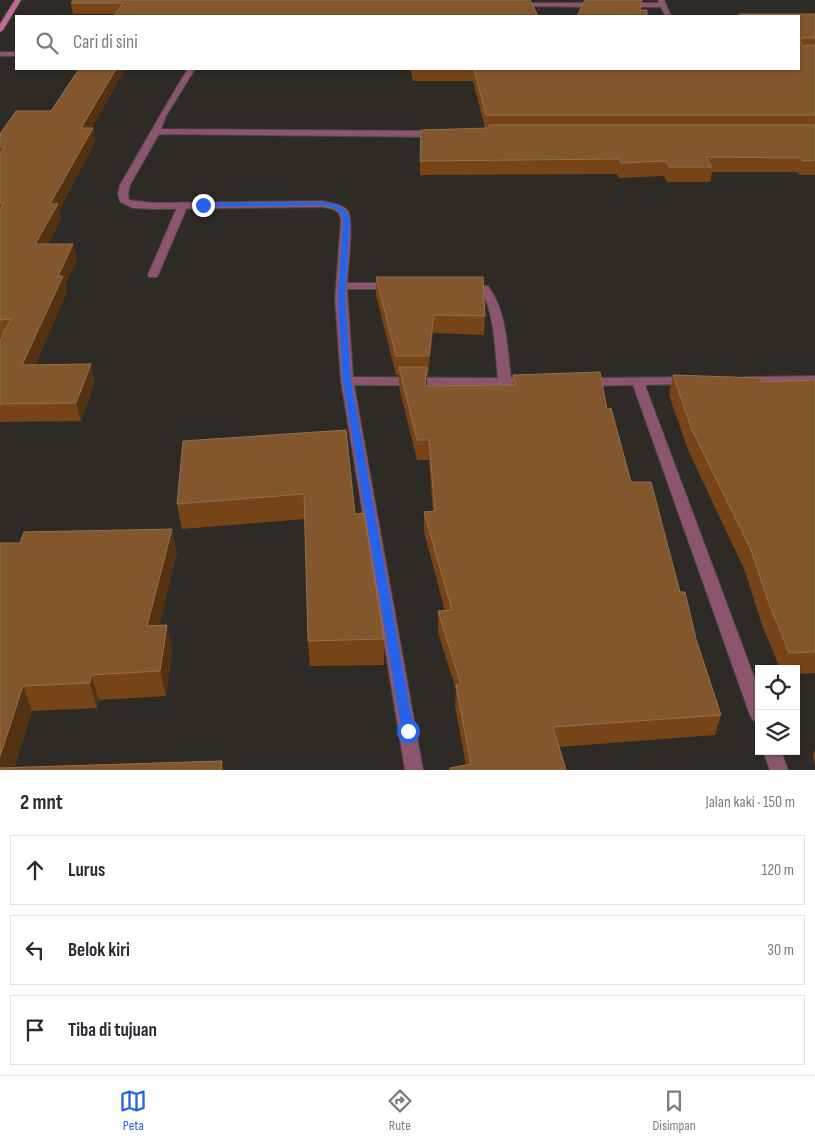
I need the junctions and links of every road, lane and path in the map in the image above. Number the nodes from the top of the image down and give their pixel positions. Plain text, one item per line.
1 (18, 0) edge
2 (661, 3) edge
3 (507, 4) edge
4 (604, 5) edge
5 (614, 5) edge
6 (667, 15) edge
7 (0, 30) edge
8 (0, 54) edge
9 (15, 54) edge
10 (190, 70) edge
11 (156, 131) junction
12 (450, 134) edge
13 (184, 205) junction
14 (153, 275) dead end
15 (342, 286) junction
16 (399, 286) edge
17 (456, 286) edge
18 (815, 380) edge
19 (347, 381) junction
20 (505, 381) junction
21 (703, 381) edge
22 (732, 381) edge
23 (543, 382) edge
24 (571, 382) edge
25 (638, 382) junction
26 (757, 710) edge
27 (773, 755) edge
28 (414, 770) edge
29 (779, 770) edge

1 - 7 street
2 - 5 street
2 - 6 street
3 - 4 street
8 - 9 street
10 - 11 street
11 - 12 street
11 - 13 street
13 - 14 street
13 - 15 street
15 - 16 street
15 - 19 street
17 - 20 street
18 - 22 street
19 - 20 street
19 - 28 street
20 - 23 street
21 - 25 street
24 - 25 street
25 - 26 street
27 - 29 street

